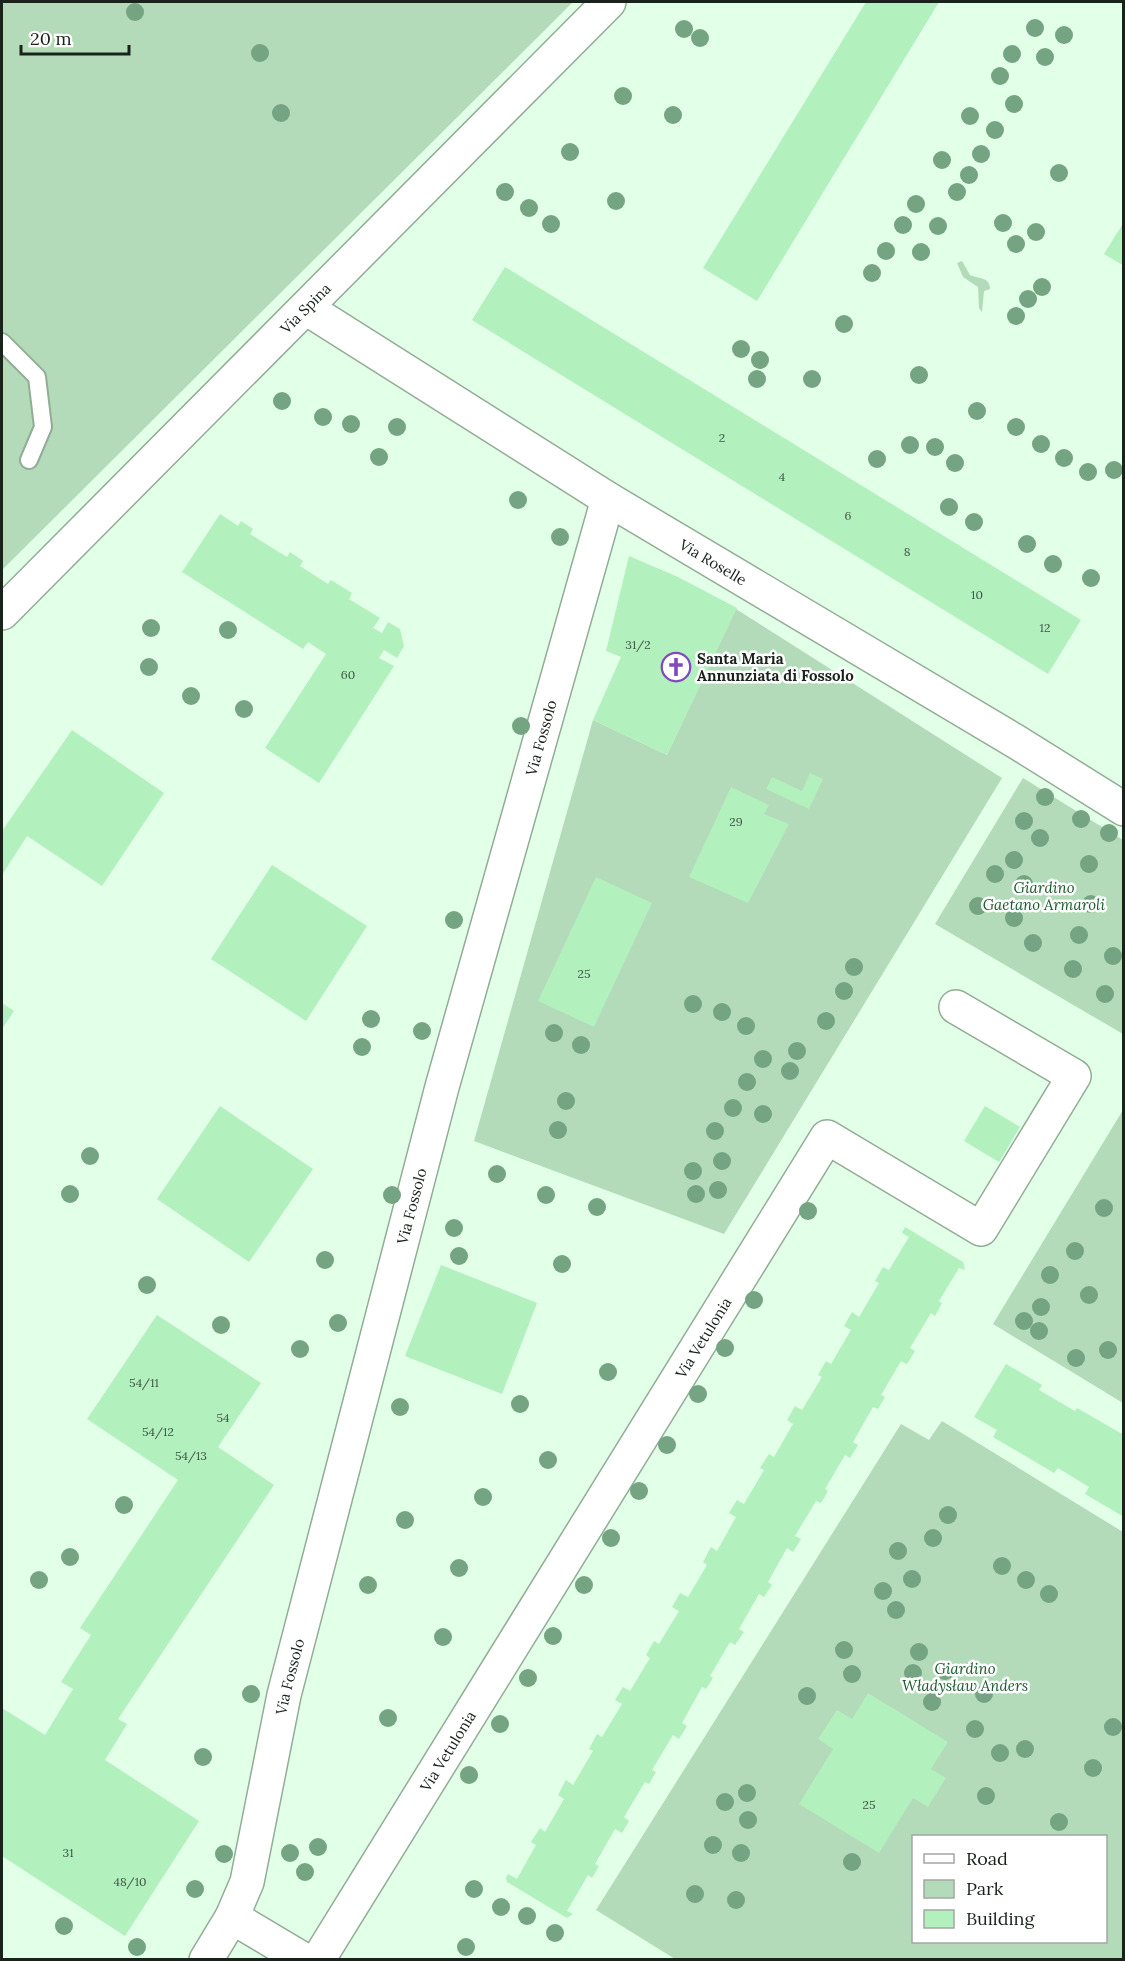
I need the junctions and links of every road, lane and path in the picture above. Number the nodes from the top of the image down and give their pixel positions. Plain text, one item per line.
1 (609, 2) edge
2 (306, 308) junction
3 (2, 342) edge
4 (29, 460) dead end
5 (608, 499) junction
6 (2, 613) edge
7 (1124, 809) edge
8 (956, 1007) dead end
9 (232, 1917) junction
10 (206, 1959) edge
11 (304, 1959) edge
12 (318, 1959) edge

1 - 2 street, Via Spina
2 - 5 street, Via Roselle
2 - 6 street, Via Spina
3 - 4 lane
5 - 7 street, Via Roselle
5 - 9 street, Via Fossolo
8 - 12 street, Via Vetulonia
9 - 10 street, Via Fossolo
9 - 11 street

